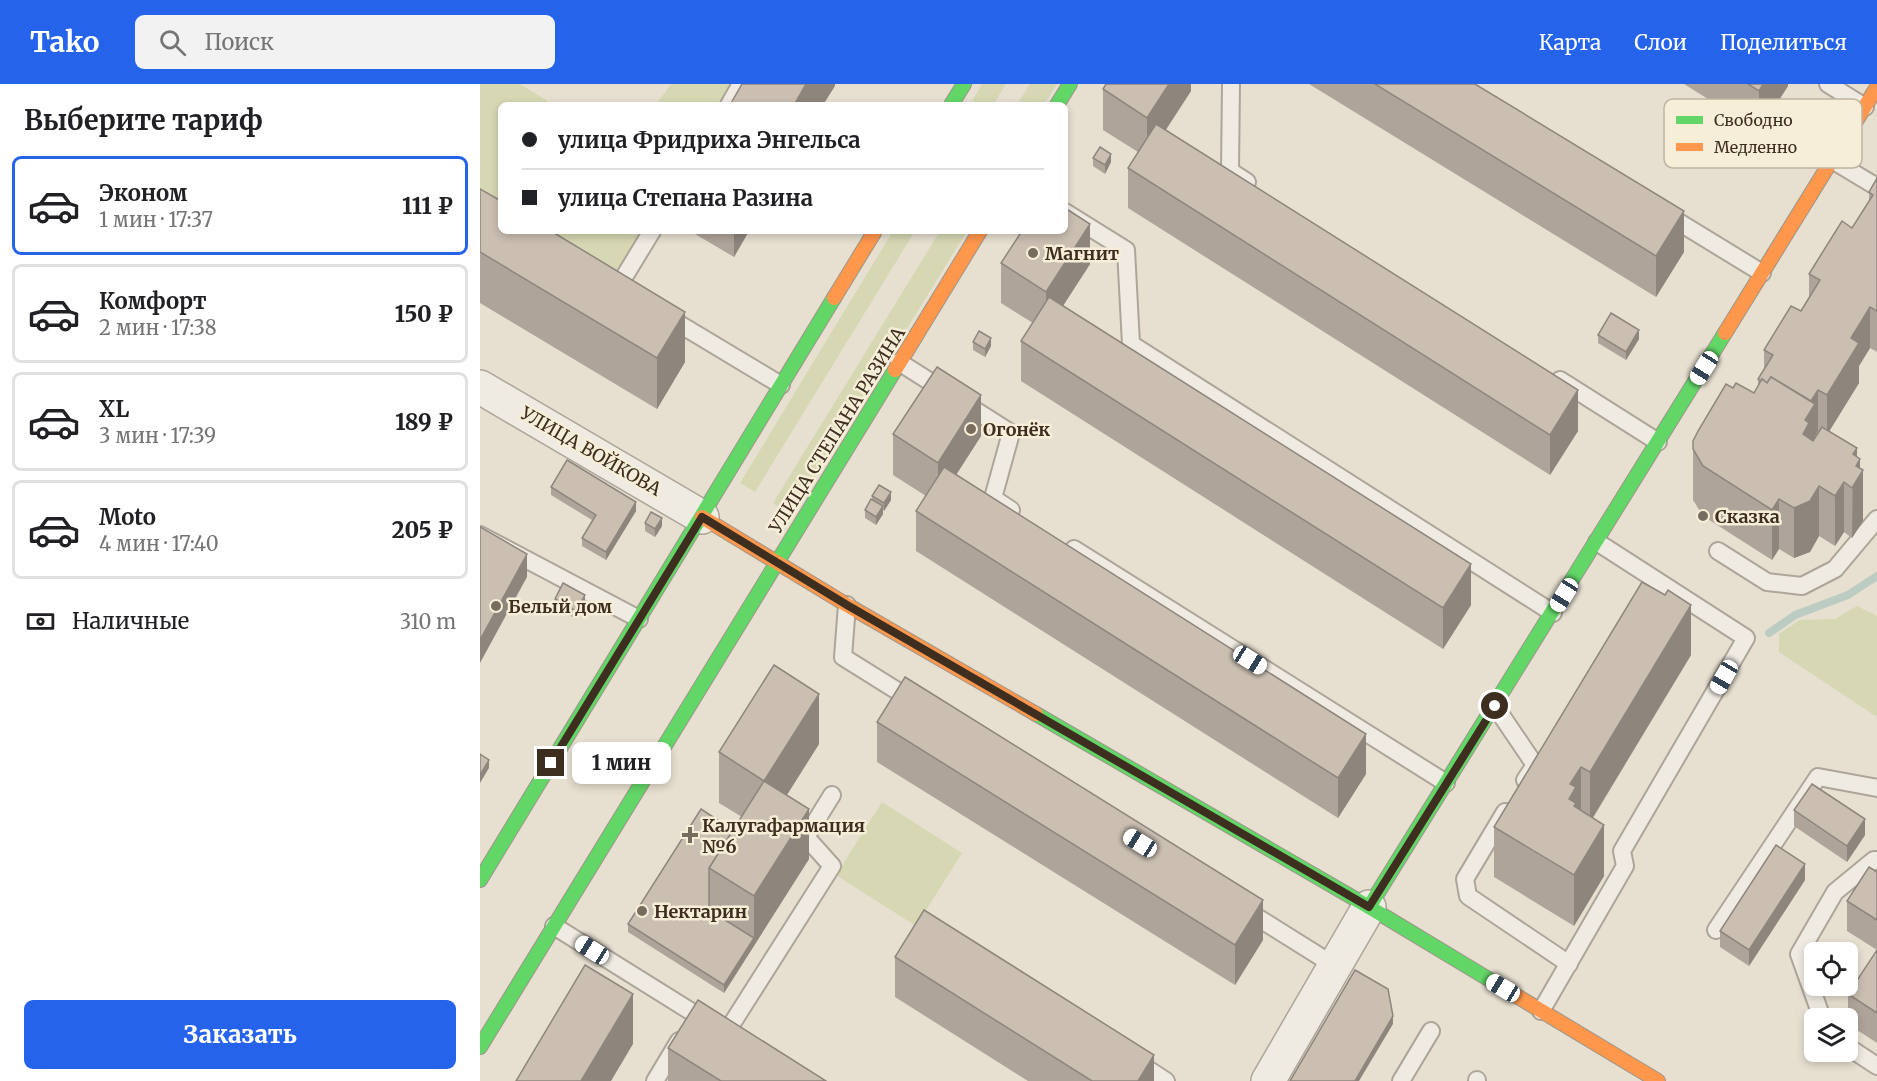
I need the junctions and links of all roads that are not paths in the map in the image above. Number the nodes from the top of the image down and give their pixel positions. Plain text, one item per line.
1 (741, 84) edge
2 (964, 84) edge
3 (1070, 84) edge
4 (1230, 84) edge
5 (1828, 84) edge
6 (1877, 87) edge
7 (1852, 99) edge
8 (731, 102) edge
9 (953, 102) edge
10 (1059, 102) edge
11 (1862, 105) edge
12 (1865, 107) junction
13 (1862, 112) edge
14 (1827, 168) edge
15 (1845, 168) edge
16 (1877, 188) edge
17 (1260, 190) edge
18 (1654, 206) edge
19 (1068, 214) edge
20 (650, 234) edge
21 (873, 234) edge
22 (978, 234) edge
23 (1762, 273) junction
24 (618, 287) edge
25 (648, 305) edge
26 (899, 362) junction
27 (1549, 373) edge
28 (781, 384) junction
29 (480, 387) edge
30 (1658, 442) junction
31 (702, 517) junction
32 (1023, 517) edge
33 (1877, 519) edge
34 (480, 535) edge
35 (1597, 542) junction
36 (1064, 543) edge
37 (1718, 551) dead end
38 (777, 562) junction
39 (847, 605) junction
40 (1553, 613) junction
41 (639, 619) junction
42 (1495, 706) junction
43 (924, 708) edge
44 (1446, 783) junction
45 (1877, 788) edge
46 (832, 795) dead end
47 (1877, 860) edge
48 (480, 880) edge
49 (1227, 898) edge
50 (1369, 907) junction
51 (554, 926) junction
52 (1716, 930) dead end
53 (1569, 964) junction
54 (1335, 966) junction
55 (1818, 1008) edge
56 (1541, 1011) junction
57 (695, 1014) junction
58 (1431, 1031) dead end
59 (480, 1047) edge
60 (1858, 1054) edge
61 (1125, 1055) edge
62 (1877, 1066) edge
63 (655, 1081) edge
64 (1166, 1081) edge
65 (1268, 1081) edge
66 (1401, 1081) edge
67 (1658, 1081) edge

1 - 8 lane
2 - 9 street
3 - 10 street
4 - 17 lane
5 - 7 lane
6 - 12 street
11 - 12 lane
12 - 13 street
14 - 23 street
15 - 16 lane
18 - 23 lane
19 - 40 lane
20 - 24 lane
21 - 28 street
22 - 26 street, УЛИЦА СТЕПАНА РАЗИНА
23 - 30 street
25 - 28 lane
26 - 32 lane
26 - 38 street, УЛИЦА СТЕПАНА РАЗИНА
27 - 30 lane
28 - 31 street
29 - 31 street, УЛИЦА ВОЙКОВА
30 - 35 street
31 - 38 street
31 - 41 street
33 - 37 lane
34 - 41 lane
35 - 40 street
35 - 53 lane
36 - 44 lane
38 - 39 street
38 - 51 street, УЛИЦА СТЕПАНА РАЗИНА
39 - 43 lane
39 - 50 street
40 - 42 street
41 - 48 street
42 - 44 street
42 - 53 lane
44 - 50 street
45 - 52 lane
46 - 57 lane
47 - 55 lane
49 - 54 lane
50 - 54 street
50 - 56 street
51 - 57 lane
51 - 59 street, УЛИЦА СТЕПАНА РАЗИНА
53 - 56 lane
54 - 65 street
56 - 67 street
57 - 63 lane
58 - 66 lane
60 - 62 lane
61 - 64 lane

